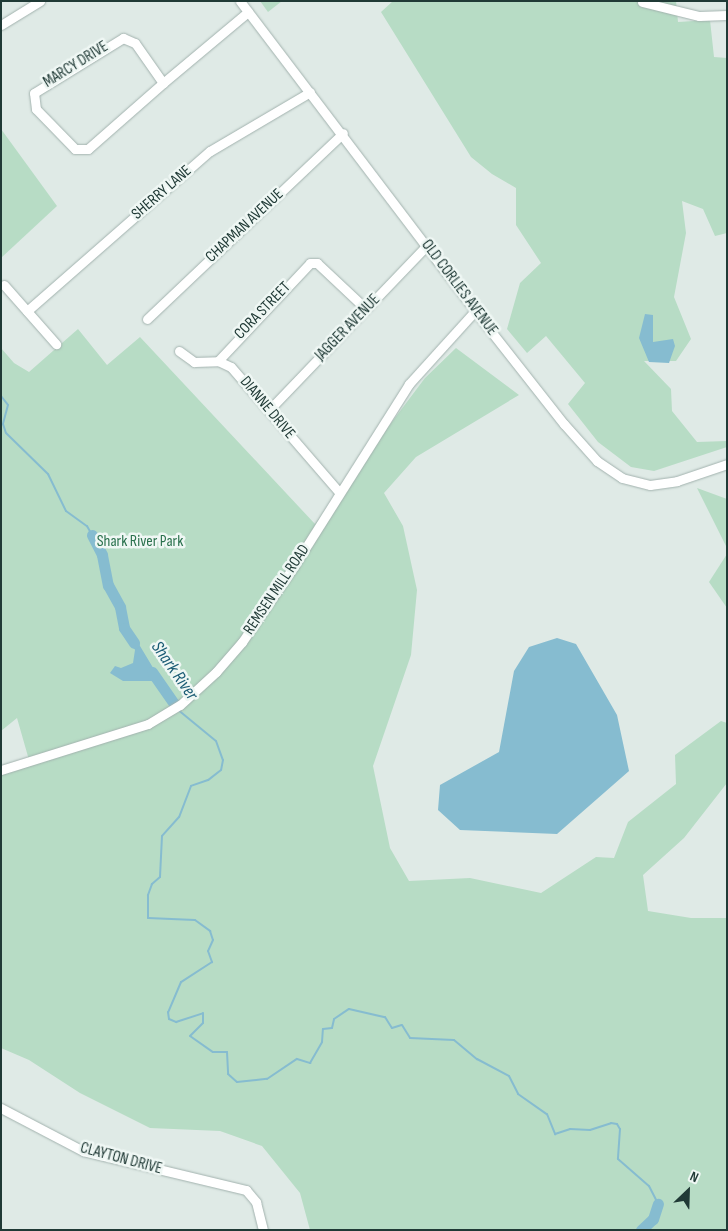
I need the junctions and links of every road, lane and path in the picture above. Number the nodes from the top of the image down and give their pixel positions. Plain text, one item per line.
1 (40, 1) edge
2 (240, 1) edge
3 (642, 2) edge
4 (248, 12) junction
5 (727, 15) edge
6 (1, 25) edge
7 (163, 83) junction
8 (310, 92) junction
9 (343, 133) junction
10 (427, 245) junction
11 (4, 285) dead end
12 (366, 309) junction
13 (27, 311) junction
14 (476, 311) junction
15 (147, 319) dead end
16 (56, 344) dead end
17 (179, 351) dead end
18 (218, 361) junction
19 (269, 410) junction
20 (727, 464) edge
21 (339, 492) junction
22 (1, 770) edge
23 (1, 1108) edge
24 (262, 1230) edge

1 - 6 street
2 - 4 street, OLD CORLIES AVENUE
3 - 5 street
4 - 7 street, MARCY DRIVE
4 - 8 street, OLD CORLIES AVENUE
7 - 7 street, MARCY DRIVE
8 - 9 street, OLD CORLIES AVENUE
8 - 13 street, SHERRY LANE
9 - 10 street, OLD CORLIES AVENUE
9 - 15 street, CHAPMAN AVENUE
10 - 12 street, JAGGER AVENUE
10 - 14 street, OLD CORLIES AVENUE
11 - 13 street
12 - 18 street, CORA STREET
12 - 19 street, JAGGER AVENUE
13 - 16 street
14 - 20 street, OLD CORLIES AVENUE
14 - 21 street, REMSEN MILL ROAD
17 - 18 street
18 - 19 street, DIANNE DRIVE
19 - 21 street, DIANNE DRIVE
21 - 22 street, REMSEN MILL ROAD
23 - 24 street, CLAYTON DRIVE

